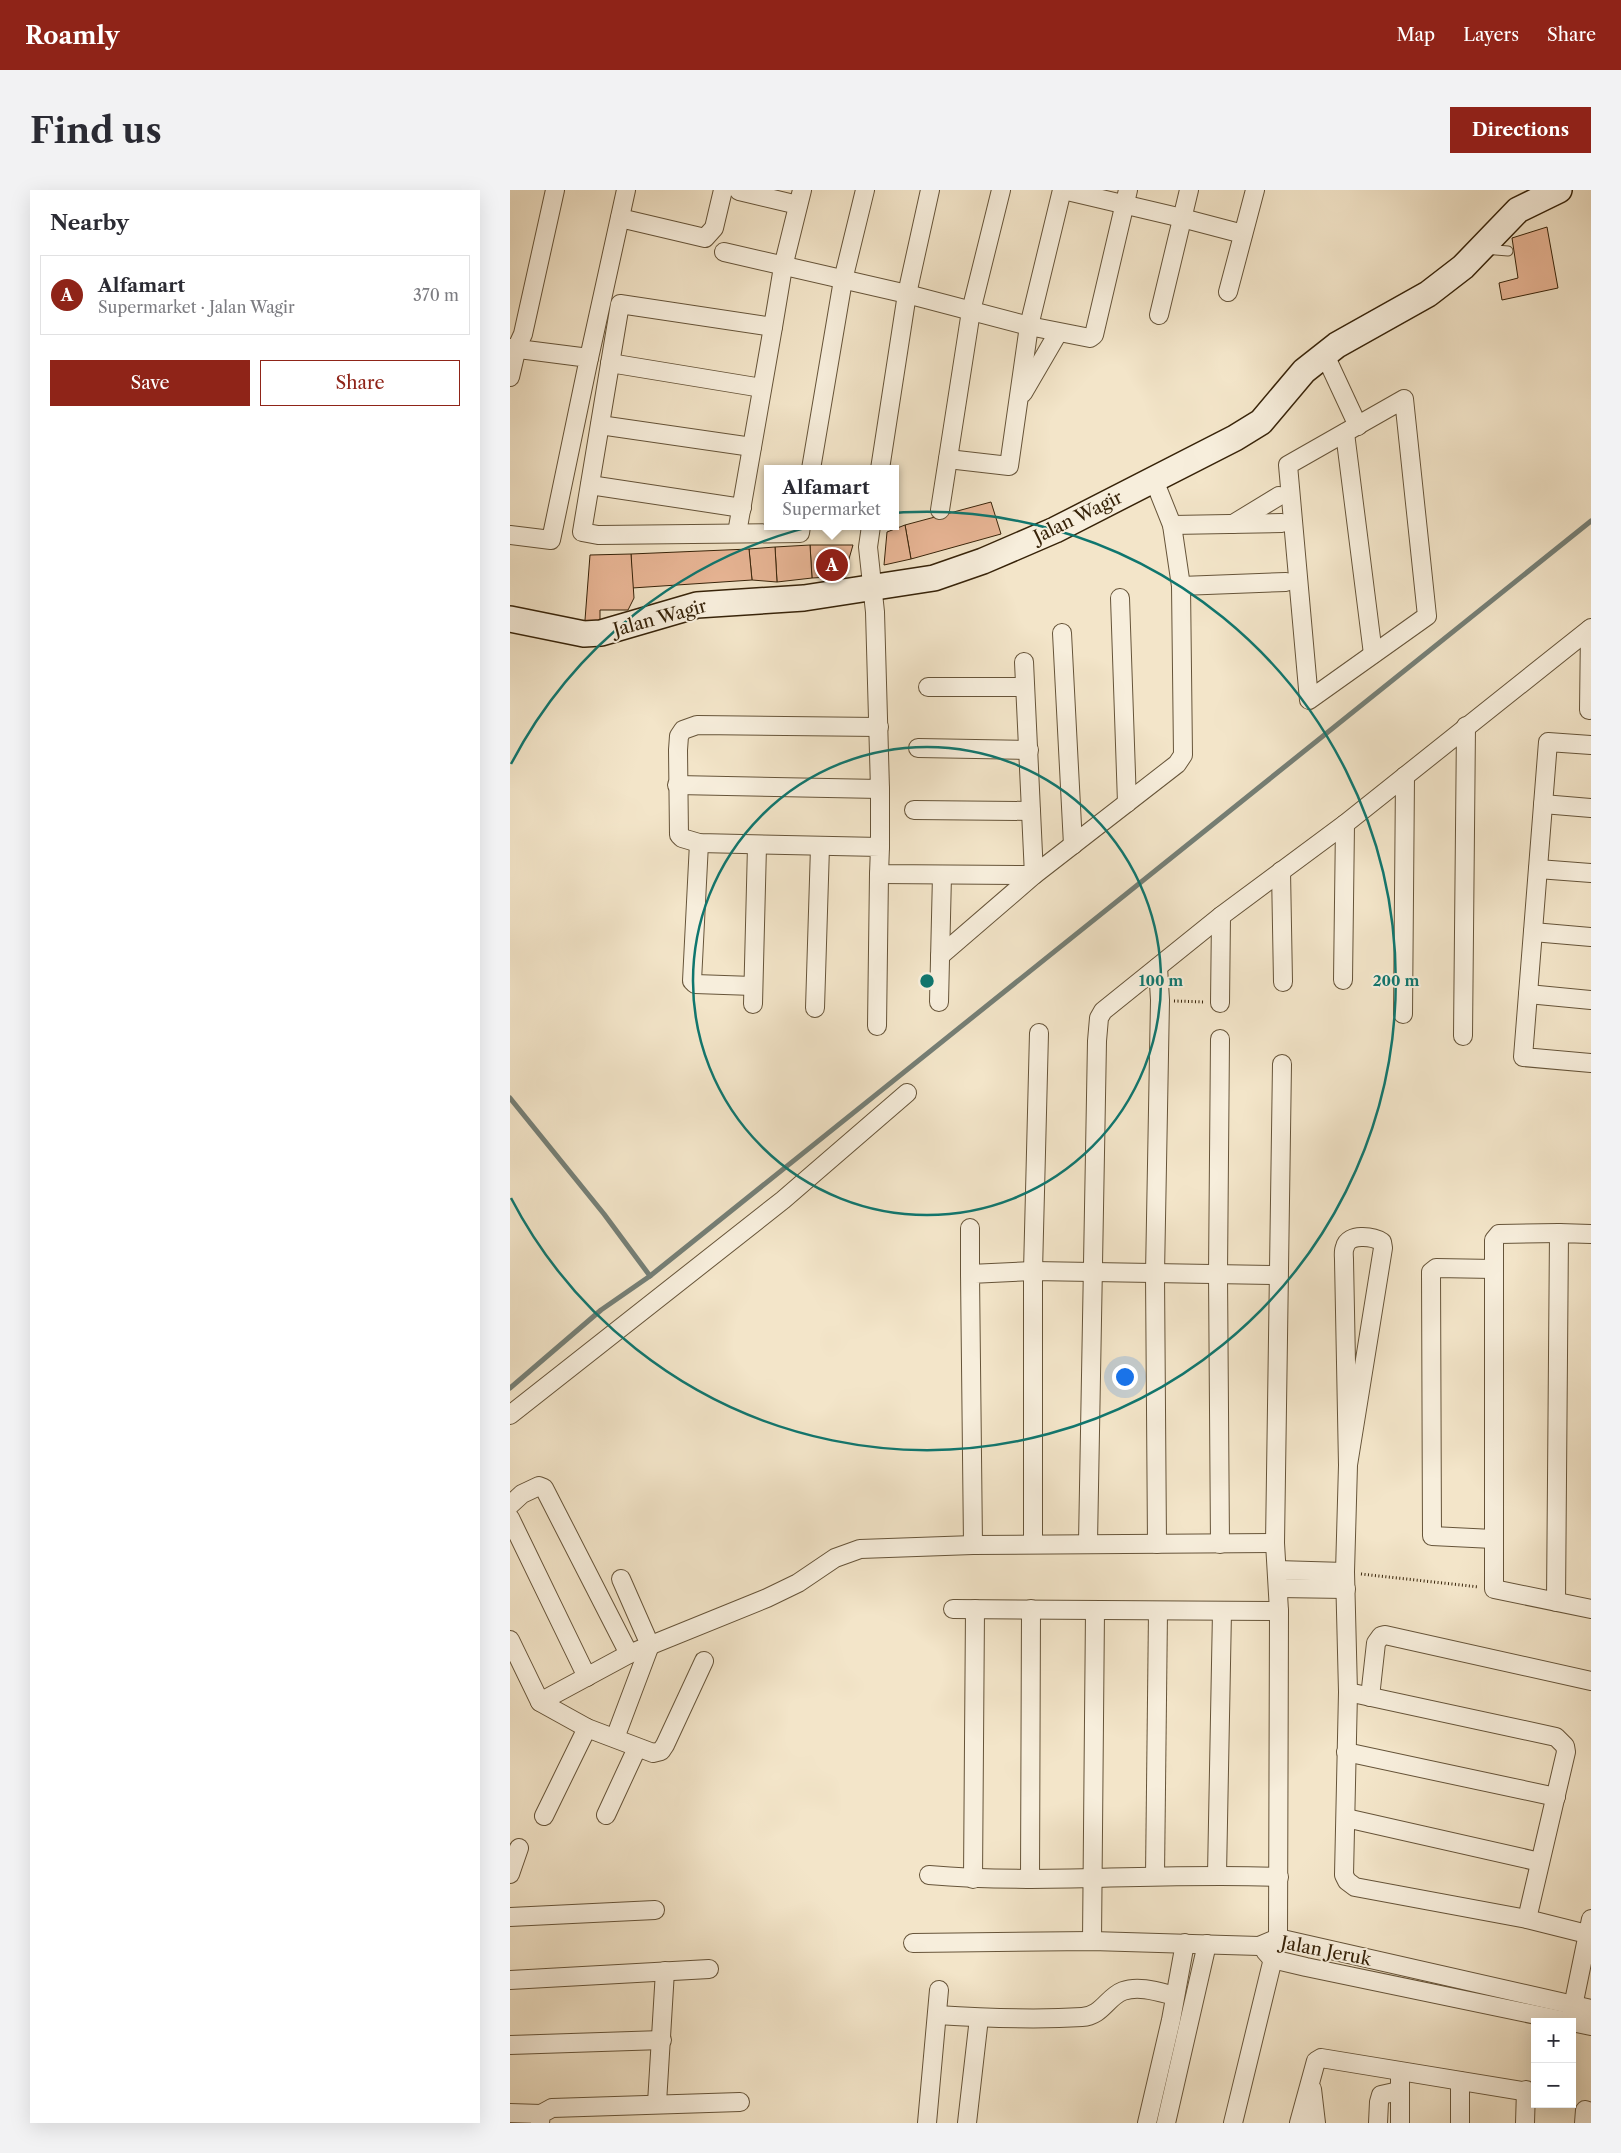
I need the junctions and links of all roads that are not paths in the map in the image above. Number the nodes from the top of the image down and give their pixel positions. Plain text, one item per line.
1 (555, 190) edge
2 (626, 190) edge
3 (723, 190) edge
4 (865, 190) edge
5 (930, 190) edge
6 (1001, 190) edge
7 (1062, 190) edge
8 (1189, 190) edge
9 (1255, 190) edge
10 (1559, 190) edge
11 (738, 191) edge
12 (1126, 197) edge
13 (800, 198) edge
14 (620, 218) junction
15 (1182, 218) junction
16 (1243, 234) junction
17 (1479, 249) junction
18 (1508, 251) dead end
19 (724, 252) dead end
20 (783, 267) junction
21 (842, 280) junction
22 (1228, 292) dead end
23 (907, 294) junction
24 (971, 311) junction
25 (1159, 315) dead end
26 (1029, 326) junction
27 (773, 327) junction
28 (1058, 333) junction
29 (513, 348) edge
30 (1325, 355) junction
31 (589, 358) junction
32 (610, 363) junction
33 (510, 377) edge
34 (762, 388) junction
35 (1019, 399) junction
36 (600, 425) junction
37 (1352, 429) junction
38 (752, 447) junction
39 (948, 459) junction
40 (812, 465) edge
41 (881, 465) edge
42 (1154, 480) junction
43 (590, 485) junction
44 (1278, 496) dead end
45 (742, 508) junction
46 (940, 510) dead end
47 (1282, 523) dead end
48 (1232, 524) junction
49 (1172, 525) junction
50 (800, 530) edge
51 (870, 530) edge
52 (738, 533) junction
53 (510, 535) edge
54 (1286, 582) dead end
55 (1181, 586) junction
56 (872, 588) junction
57 (1120, 598) dead end
58 (510, 619) edge
59 (1590, 628) edge
60 (1062, 633) dead end
61 (1373, 654) junction
62 (1024, 662) dead end
63 (928, 687) dead end
64 (1026, 687) junction
65 (1589, 710) dead end
66 (1466, 726) junction
67 (879, 727) junction
68 (1591, 746) edge
69 (918, 748) dead end
70 (1028, 750) junction
71 (1405, 776) junction
72 (677, 786) junction
73 (880, 788) junction
74 (1127, 803) junction
75 (1543, 804) junction
76 (1591, 808) edge
77 (914, 810) dead end
78 (1031, 811) junction
79 (1345, 824) junction
80 (699, 844) junction
81 (1073, 845) junction
82 (757, 846) junction
83 (820, 847) junction
84 (880, 847) junction
85 (1538, 869) junction
86 (1281, 871) junction
87 (1591, 873) edge
88 (879, 874) junction
89 (942, 875) junction
90 (1034, 875) junction
91 (1221, 916) junction
92 (1533, 932) junction
93 (1591, 937) edge
94 (940, 956) junction
95 (1158, 967) junction
96 (1343, 980) dead end
97 (1282, 982) dead end
98 (753, 986) junction
99 (1528, 994) junction
100 (1591, 1000) edge
101 (939, 1002) dead end
102 (1220, 1002) road end
103 (753, 1004) dead end
104 (814, 1008) dead end
105 (1403, 1014) dead end
106 (877, 1026) dead end
107 (1039, 1033) dead end
108 (1463, 1036) dead end
109 (1220, 1039) dead end
110 (1591, 1063) edge
111 (1282, 1064) dead end
112 (907, 1093) dead end
113 (970, 1228) dead end
114 (1559, 1233) junction
115 (1591, 1234) edge
116 (1494, 1269) junction
117 (1033, 1272) junction
118 (1094, 1272) junction
119 (970, 1274) junction
120 (1155, 1274) junction
121 (1218, 1274) junction
122 (1278, 1275) junction
123 (510, 1415) edge
124 (1348, 1465) junction
125 (510, 1505) edge
126 (510, 1518) edge
127 (1493, 1539) junction
128 (1088, 1543) junction
129 (1275, 1543) junction
130 (1033, 1544) junction
131 (1157, 1544) junction
132 (1220, 1544) junction
133 (973, 1545) junction
134 (1277, 1570) junction
135 (621, 1580) dead end
136 (1346, 1581) junction
137 (1278, 1588) junction
138 (1556, 1602) junction
139 (953, 1609) dead end
140 (975, 1609) junction
141 (1031, 1609) junction
142 (1591, 1609) edge
143 (1095, 1610) junction
144 (1222, 1611) junction
145 (1279, 1611) junction
146 (1158, 1612) junction
147 (510, 1640) edge
148 (650, 1645) junction
149 (629, 1654) junction
150 (704, 1661) dead end
151 (587, 1677) junction
152 (1591, 1681) edge
153 (1348, 1692) junction
154 (1370, 1697) junction
155 (540, 1702) junction
156 (587, 1728) junction
157 (615, 1738) junction
158 (637, 1748) junction
159 (1346, 1752) junction
160 (1556, 1797) junction
161 (606, 1815) dead end
162 (544, 1816) dead end
163 (1346, 1818) junction
164 (518, 1848) dead end
165 (1540, 1862) junction
166 (510, 1874) edge
167 (928, 1875) dead end
168 (1217, 1875) junction
169 (1155, 1876) junction
170 (1092, 1877) junction
171 (1279, 1877) junction
172 (973, 1879) junction
173 (1030, 1879) junction
174 (655, 1910) dead end
175 (510, 1917) edge
176 (1527, 1919) junction
177 (1590, 1929) edge
178 (1278, 1938) junction
179 (1092, 1941) junction
180 (913, 1943) dead end
181 (1185, 1943) junction
182 (1207, 1944) junction
183 (1260, 1946) junction
184 (1272, 1958) junction
185 (708, 1969) dead end
186 (665, 1971) junction
187 (510, 1980) edge
188 (940, 1990) dead end
189 (1175, 1996) junction
190 (1591, 2009) edge
191 (938, 2016) junction
192 (980, 2018) junction
193 (1571, 2018) edge
194 (1576, 2020) edge
195 (1591, 2026) edge
196 (662, 2040) junction
197 (510, 2045) edge
198 (1400, 2072) junction
199 (1311, 2076) junction
200 (1460, 2081) junction
201 (1530, 2091) edge
202 (1399, 2092) junction
203 (740, 2102) dead end
204 (657, 2103) junction
205 (510, 2113) edge
206 (541, 2119) edge
207 (927, 2123) edge
208 (967, 2123) edge
209 (1147, 2123) edge
210 (1166, 2123) edge
211 (1233, 2123) edge
212 (1299, 2123) edge
213 (1316, 2123) edge
214 (1378, 2123) edge
215 (1400, 2123) edge
216 (1460, 2123) edge
217 (1525, 2123) edge

1 - 29 street
2 - 14 street
3 - 14 street
4 - 21 street
5 - 23 street
6 - 24 street
7 - 12 street
7 - 26 street
8 - 15 street
9 - 16 street
10 - 17 street, Jalan Wagir
11 - 13 street
12 - 15 street
12 - 28 street
13 - 20 street
14 - 31 street
15 - 16 street
15 - 25 street
16 - 22 street
17 - 18 lane
17 - 30 street, Jalan Wagir
19 - 20 street
20 - 21 street
20 - 27 street
21 - 23 street
21 - 40 street
23 - 24 street
23 - 41 street
24 - 26 street
24 - 39 street
26 - 28 street
26 - 35 street
27 - 32 street
27 - 34 street
28 - 35 street
29 - 31 street
29 - 33 street
30 - 37 street
30 - 42 street, Jalan Wagir
31 - 53 street
32 - 34 street
32 - 36 street
34 - 38 street
35 - 39 street
36 - 38 street
36 - 43 street
37 - 61 street
37 - 61 street
37 - 61 street
38 - 45 street
39 - 46 street
42 - 49 street
42 - 56 street, Jalan Wagir
43 - 45 street
43 - 52 street
44 - 48 street
45 - 52 street
47 - 48 street
48 - 49 street
49 - 55 street
50 - 52 street
51 - 56 street
54 - 55 street
55 - 74 street
56 - 58 street, Jalan Wagir
56 - 67 street
57 - 74 street
59 - 65 street
59 - 66 street
60 - 81 street
62 - 64 street
63 - 64 street
64 - 70 street
66 - 71 street
66 - 108 street
67 - 72 street
67 - 73 street
68 - 75 street
69 - 70 street
70 - 78 street
71 - 79 street
71 - 105 street
72 - 73 street
72 - 80 street
73 - 84 street
74 - 81 street
75 - 76 street
75 - 85 street
77 - 78 street
78 - 90 street
79 - 86 street
79 - 96 street
80 - 82 street
80 - 98 street
81 - 90 street
82 - 83 street
82 - 98 street
83 - 84 street
83 - 104 street
84 - 88 street
85 - 87 street
85 - 92 street
86 - 91 street
86 - 97 street
88 - 89 street
88 - 106 street
89 - 90 street
89 - 94 street
90 - 94 street
91 - 95 street
91 - 102 street
92 - 93 street
92 - 99 street
94 - 101 street
95 - 118 street
95 - 120 street
98 - 103 street
99 - 100 street
99 - 110 street
107 - 117 street
109 - 121 street
111 - 122 street
112 - 123 street
113 - 119 street
114 - 115 street
114 - 116 street
114 - 138 street
116 - 127 street
116 - 127 street
117 - 118 street
117 - 119 street
117 - 130 street
118 - 120 street
118 - 128 street
119 - 133 street
120 - 121 street
120 - 131 street
121 - 122 street
121 - 132 street
122 - 129 street
124 - 124 street
124 - 136 street
125 - 149 street
126 - 151 street
127 - 138 street
128 - 130 street
128 - 131 street
129 - 132 street
129 - 134 street
130 - 133 street
131 - 132 street
133 - 148 street
134 - 136 street
134 - 137 street
135 - 148 street
136 - 137 street
136 - 153 street
137 - 145 street
138 - 142 street
139 - 140 street
140 - 141 street
140 - 172 street
141 - 143 street
141 - 173 street
143 - 146 street
143 - 170 street
144 - 145 street
144 - 146 street
144 - 168 street
145 - 171 street
146 - 169 street
147 - 155 street
148 - 149 street
148 - 157 street
149 - 151 street
150 - 158 street
151 - 155 street
152 - 154 street
153 - 154 street
153 - 159 street
154 - 160 street
155 - 156 street
156 - 157 street
156 - 162 street
157 - 158 street
158 - 161 street
159 - 160 street
159 - 163 street
160 - 165 street
163 - 165 street
163 - 176 street
164 - 166 street
165 - 176 street
167 - 172 street
168 - 169 street
168 - 171 street
169 - 170 street
170 - 173 street
170 - 179 street
171 - 178 street
172 - 173 street
174 - 175 street
176 - 177 street
177 - 193 street
178 - 183 street, Jalan Jeruk
178 - 184 street
178 - 193 street, Jalan Jeruk
179 - 180 street
179 - 181 street
181 - 182 street
181 - 189 street
182 - 183 street
182 - 210 street
183 - 184 street, Jalan Jeruk
184 - 193 street, Jalan Jeruk
184 - 211 street
185 - 186 street
186 - 187 street
186 - 196 street
188 - 191 street
189 - 192 street
189 - 209 street
190 - 193 street, Jalan Jeruk
191 - 192 street
191 - 207 street
192 - 208 street
194 - 195 street, Jalan Jeruk
196 - 197 street
196 - 204 street
198 - 199 street
198 - 200 street
198 - 202 street
199 - 212 street
199 - 213 street
200 - 201 street
200 - 216 street
201 - 217 street
202 - 214 street
202 - 215 street
203 - 204 street
204 - 206 street
205 - 206 street

